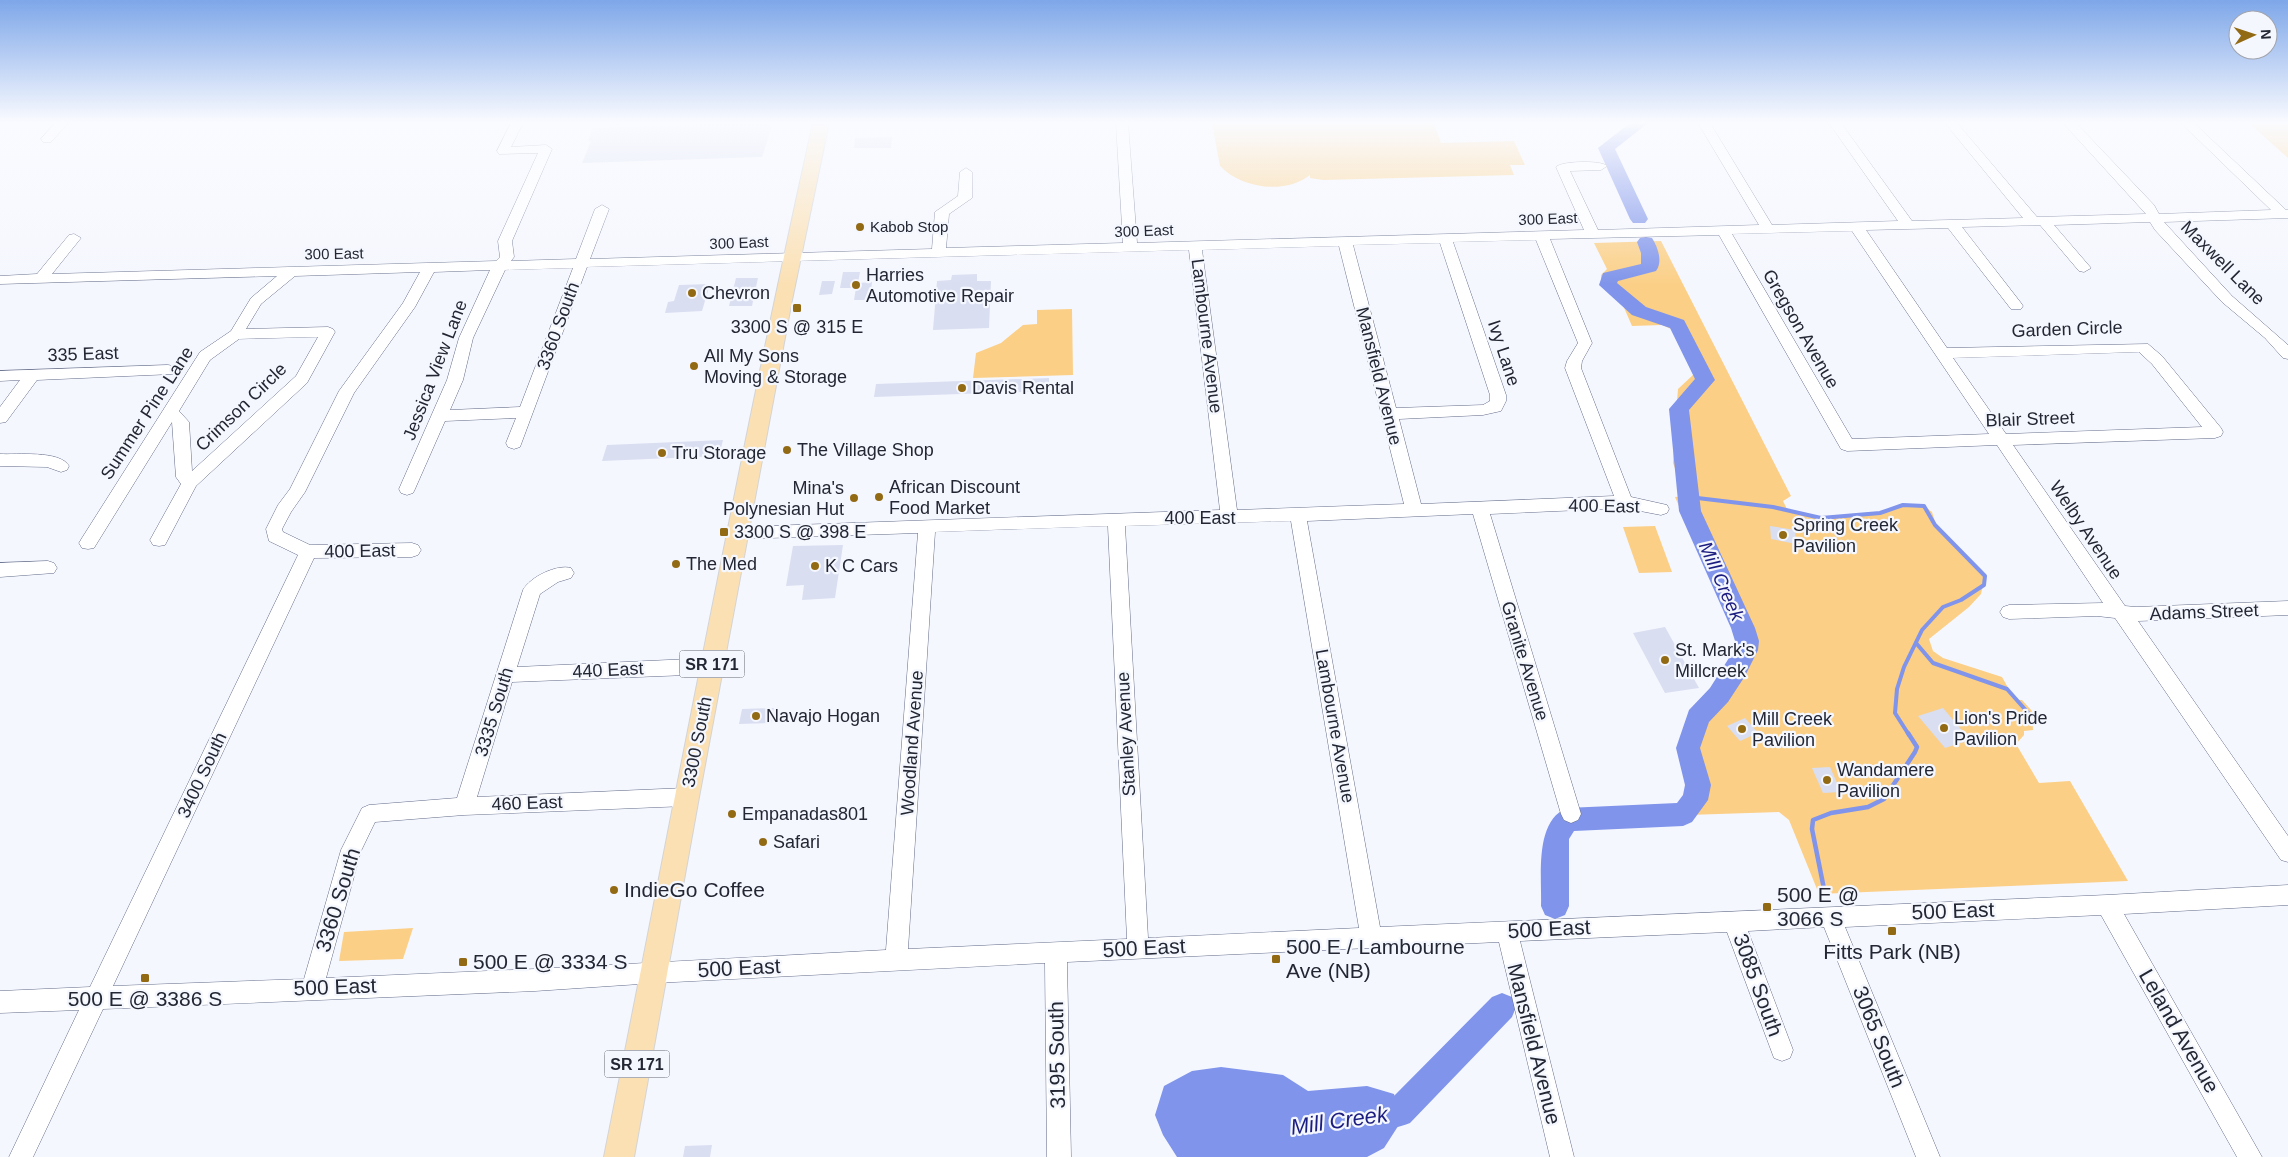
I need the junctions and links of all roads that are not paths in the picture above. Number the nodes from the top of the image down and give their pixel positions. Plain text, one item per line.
1 (534, 177) edge
2 (810, 177) edge
3 (966, 177) edge
4 (1125, 177) edge
5 (1566, 177) edge
6 (1737, 177) edge
7 (1873, 177) edge
8 (1999, 177) edge
9 (2120, 177) edge
10 (2245, 177) edge
11 (602, 209) dead end
12 (2285, 214) edge
13 (2155, 218) junction
14 (2039, 221) junction
15 (1952, 224) junction
16 (1908, 225) junction
17 (1856, 226) junction
18 (1768, 229) junction
19 (1723, 230) junction
20 (1593, 234) junction
21 (1541, 236) junction
22 (74, 238) dead end
23 (1445, 238) junction
24 (1345, 241) junction
25 (1195, 246) junction
26 (1130, 247) junction
27 (939, 253) junction
28 (794, 257) junction
29 (582, 263) junction
30 (499, 266) junction
31 (428, 268) junction
32 (2084, 268) dead end
33 (291, 272) junction
34 (0, 280) edge
35 (41, 280) junction
36 (2016, 306) dead end
37 (236, 334) junction
38 (1942, 353) junction
39 (2288, 354) edge
40 (168, 370) dead end
41 (33, 374) junction
42 (0, 376) edge
43 (170, 412) junction
44 (526, 412) junction
45 (1389, 414) junction
46 (439, 416) junction
47 (0, 418) edge
48 (2214, 432) joint
49 (2000, 440) junction
50 (514, 443) dead end
51 (1847, 445) joint
52 (0, 460) edge
53 (61, 466) dead end
54 (190, 482) junction
55 (407, 489) dead end
56 (1625, 502) junction
57 (1480, 508) junction
58 (1661, 509) dead end
59 (1414, 510) junction
60 (1298, 515) junction
61 (1229, 517) junction
62 (1116, 520) junction
63 (927, 526) junction
64 (738, 533) junction
65 (159, 540) dead end
66 (88, 543) dead end
67 (412, 550) dead end
68 (308, 552) junction
69 (48, 568) dead end
70 (0, 570) edge
71 (565, 573) dead end
72 (2288, 608) edge
73 (2009, 612) dead end
74 (2120, 612) junction
75 (712, 666) junction
76 (505, 675) junction
77 (686, 797) junction
78 (464, 806) junction
79 (369, 814) joint
80 (1571, 814) dead end
81 (2288, 853) edge
82 (2288, 895) edge
83 (2107, 905) junction
84 (1830, 916) junction
85 (1734, 920) junction
86 (1507, 931) junction
87 (1372, 937) junction
88 (1138, 948) junction
89 (1056, 952) junction
90 (896, 960) junction
91 (655, 972) junction
92 (312, 988) junction
93 (96, 998) junction
94 (0, 1002) edge
95 (1782, 1050) dead end
96 (20, 1157) edge
97 (619, 1157) edge
98 (1058, 1157) edge
99 (1562, 1157) edge
100 (1928, 1157) edge
101 (2250, 1157) edge

1 - 30 street, Jessica View Lane
2 - 28 main road, 3300 South / SR 171
3 - 27 street
4 - 26 street
5 - 20 street
6 - 18 street
7 - 16 street
8 - 14 street
9 - 13 street, Maxwell Lane
10 - 12 street
11 - 29 street, 3360 South
12 - 13 street, 300 East
13 - 14 street, 300 East
13 - 39 street, Maxwell Lane
14 - 15 street, 300 East
14 - 32 street
15 - 16 street, 300 East
15 - 36 street
16 - 17 street, 300 East
17 - 18 street, 300 East
17 - 38 street, Welby Avenue
18 - 19 street, 300 East
19 - 20 street, 300 East
19 - 51 street, Gregson Avenue
20 - 21 street, 300 East
21 - 23 street, 300 East
21 - 56 street
22 - 35 street
23 - 24 street, 300 East
23 - 45 street, Ivy Lane
24 - 25 street, 300 East
24 - 45 street, Mansfield Avenue
25 - 26 street, 300 East
25 - 61 street, Lambourne Avenue
26 - 27 street, 300 East
27 - 28 street, 300 East
28 - 29 street, 300 East
28 - 64 main road, 3300 South / SR 171
29 - 30 street, 300 East
29 - 44 street, 3360 South
30 - 31 street, 300 East
30 - 46 street, Jessica View Lane
31 - 33 street, 300 East
31 - 68 street
33 - 35 street, 300 East
33 - 37 street, Summer Pine Lane
34 - 35 street, 300 East
37 - 43 street, Summer Pine Lane
37 - 54 street, Crimson Circle
38 - 48 street, Garden Circle
38 - 49 street, Welby Avenue
40 - 41 street, 335 East
41 - 42 street, 335 East
41 - 47 street
43 - 54 street, Crimson Circle
43 - 66 street, Summer Pine Lane
44 - 46 street
44 - 50 street, 3360 South
45 - 59 street, Mansfield Avenue
46 - 55 street, Jessica View Lane
48 - 49 street, Blair Street
49 - 51 street, Blair Street
49 - 74 street, Welby Avenue
52 - 53 street
54 - 65 street, Crimson Circle
56 - 57 street, 400 East
56 - 58 street, 400 East
57 - 59 street, 400 East
57 - 80 street, Granite Avenue
59 - 60 street, 400 East
60 - 61 street, 400 East
60 - 87 street, Lambourne Avenue
61 - 62 street, 400 East
62 - 63 street, 400 East
62 - 88 street, Stanley Avenue
63 - 64 street, 400 East
63 - 90 street, Woodland Avenue
64 - 75 main road, 3300 South / SR 171
67 - 68 street, 400 East
68 - 93 street, 3400 South
69 - 70 street
71 - 76 street, 3335 South
72 - 74 street, Adams Street
73 - 74 street, Adams Street
74 - 81 street, Welby Avenue
75 - 76 street, 440 East
75 - 77 main road, 3300 South / SR 171
76 - 78 street, 3335 South
77 - 78 street, 460 East
77 - 91 main road, 3300 South / SR 171
78 - 79 street, 460 East
79 - 92 street, 3360 South
82 - 83 street, 500 East
83 - 84 street, 500 East
83 - 101 street, Leland Avenue
84 - 85 street, 500 East
84 - 100 street, 3065 South
85 - 86 street, 500 East
85 - 95 street, 3085 South
86 - 87 street, 500 East
86 - 99 street, Mansfield Avenue
87 - 88 street, 500 East
88 - 89 street, 500 East
89 - 90 street, 500 East
89 - 98 street, 3195 South
90 - 91 street, 500 East
91 - 92 street, 500 East
91 - 97 main road, 3300 South / SR 171
92 - 93 street, 500 East
93 - 94 street, 500 East
93 - 96 street, 3400 South

